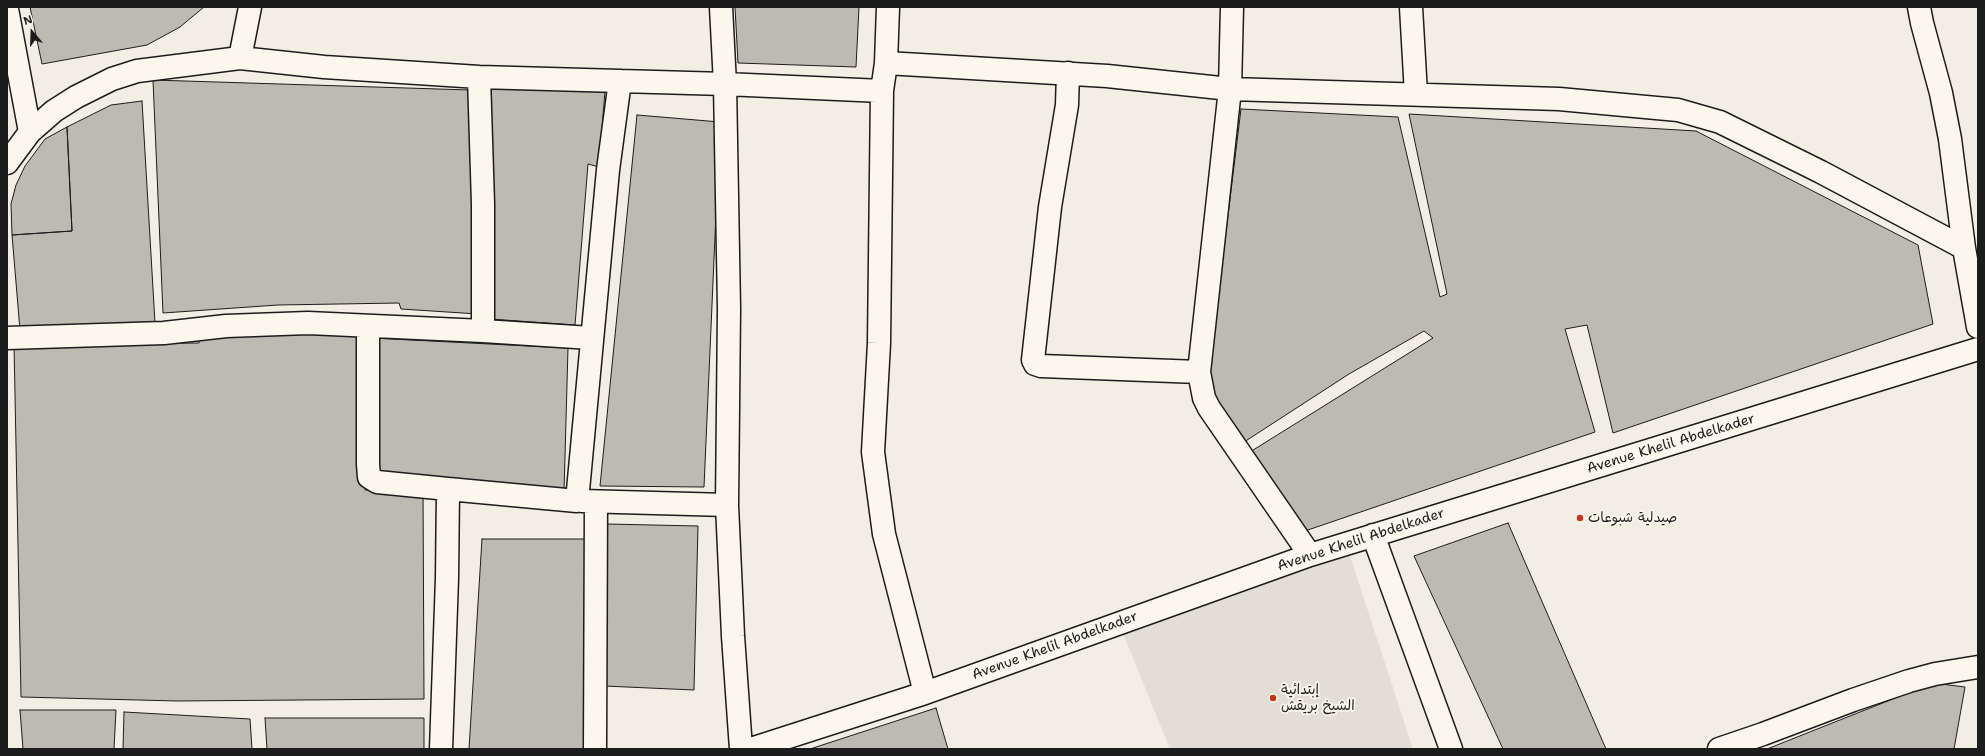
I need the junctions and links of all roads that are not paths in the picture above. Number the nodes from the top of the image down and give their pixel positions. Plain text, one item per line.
1 (250, 7) edge
2 (721, 7) edge
3 (888, 7) edge
4 (1232, 7) edge
5 (1411, 7) edge
6 (1919, 7) edge
7 (7, 9) edge
8 (240, 58) junction
9 (886, 63) junction
10 (1068, 74) junction
11 (479, 77) junction
12 (620, 81) junction
13 (725, 84) junction
14 (1230, 89) junction
15 (882, 91) junction
16 (1416, 94) junction
17 (30, 132) junction
18 (7, 163) edge
19 (1964, 248) junction
20 (368, 326) junction
21 (1978, 327) edge
22 (483, 331) junction
23 (7, 338) edge
24 (591, 338) junction
25 (1978, 349) edge
26 (1199, 372) junction
27 (448, 489) junction
28 (586, 501) junction
29 (727, 505) junction
30 (1373, 535) junction
31 (1310, 555) junction
32 (1978, 667) edge
33 (925, 693) junction
34 (442, 749) edge
35 (595, 749) edge
36 (741, 749) edge
37 (751, 749) edge
38 (1451, 749) edge
39 (1719, 749) edge

1 - 8 street
2 - 13 street
3 - 9 street
4 - 14 street
5 - 16 street
6 - 19 street
7 - 17 street
8 - 11 street
8 - 17 street
9 - 10 street
9 - 15 street
10 - 14 street
10 - 26 street
11 - 12 street
11 - 22 street
12 - 13 street
12 - 24 street
13 - 15 street
13 - 29 street
14 - 16 street
14 - 26 street
15 - 33 street
16 - 19 street
17 - 18 street
19 - 21 street
20 - 22 street
20 - 23 street
20 - 27 street
22 - 24 street
24 - 28 street
25 - 30 street, Avenue Khelil Abdelkader
26 - 31 street
27 - 28 street
27 - 34 street
28 - 29 street
28 - 35 street
29 - 36 street
30 - 31 street, Avenue Khelil Abdelkader
30 - 38 street
31 - 33 street, Avenue Khelil Abdelkader
32 - 39 street
33 - 37 street, Avenue Khelil Abdelkader

